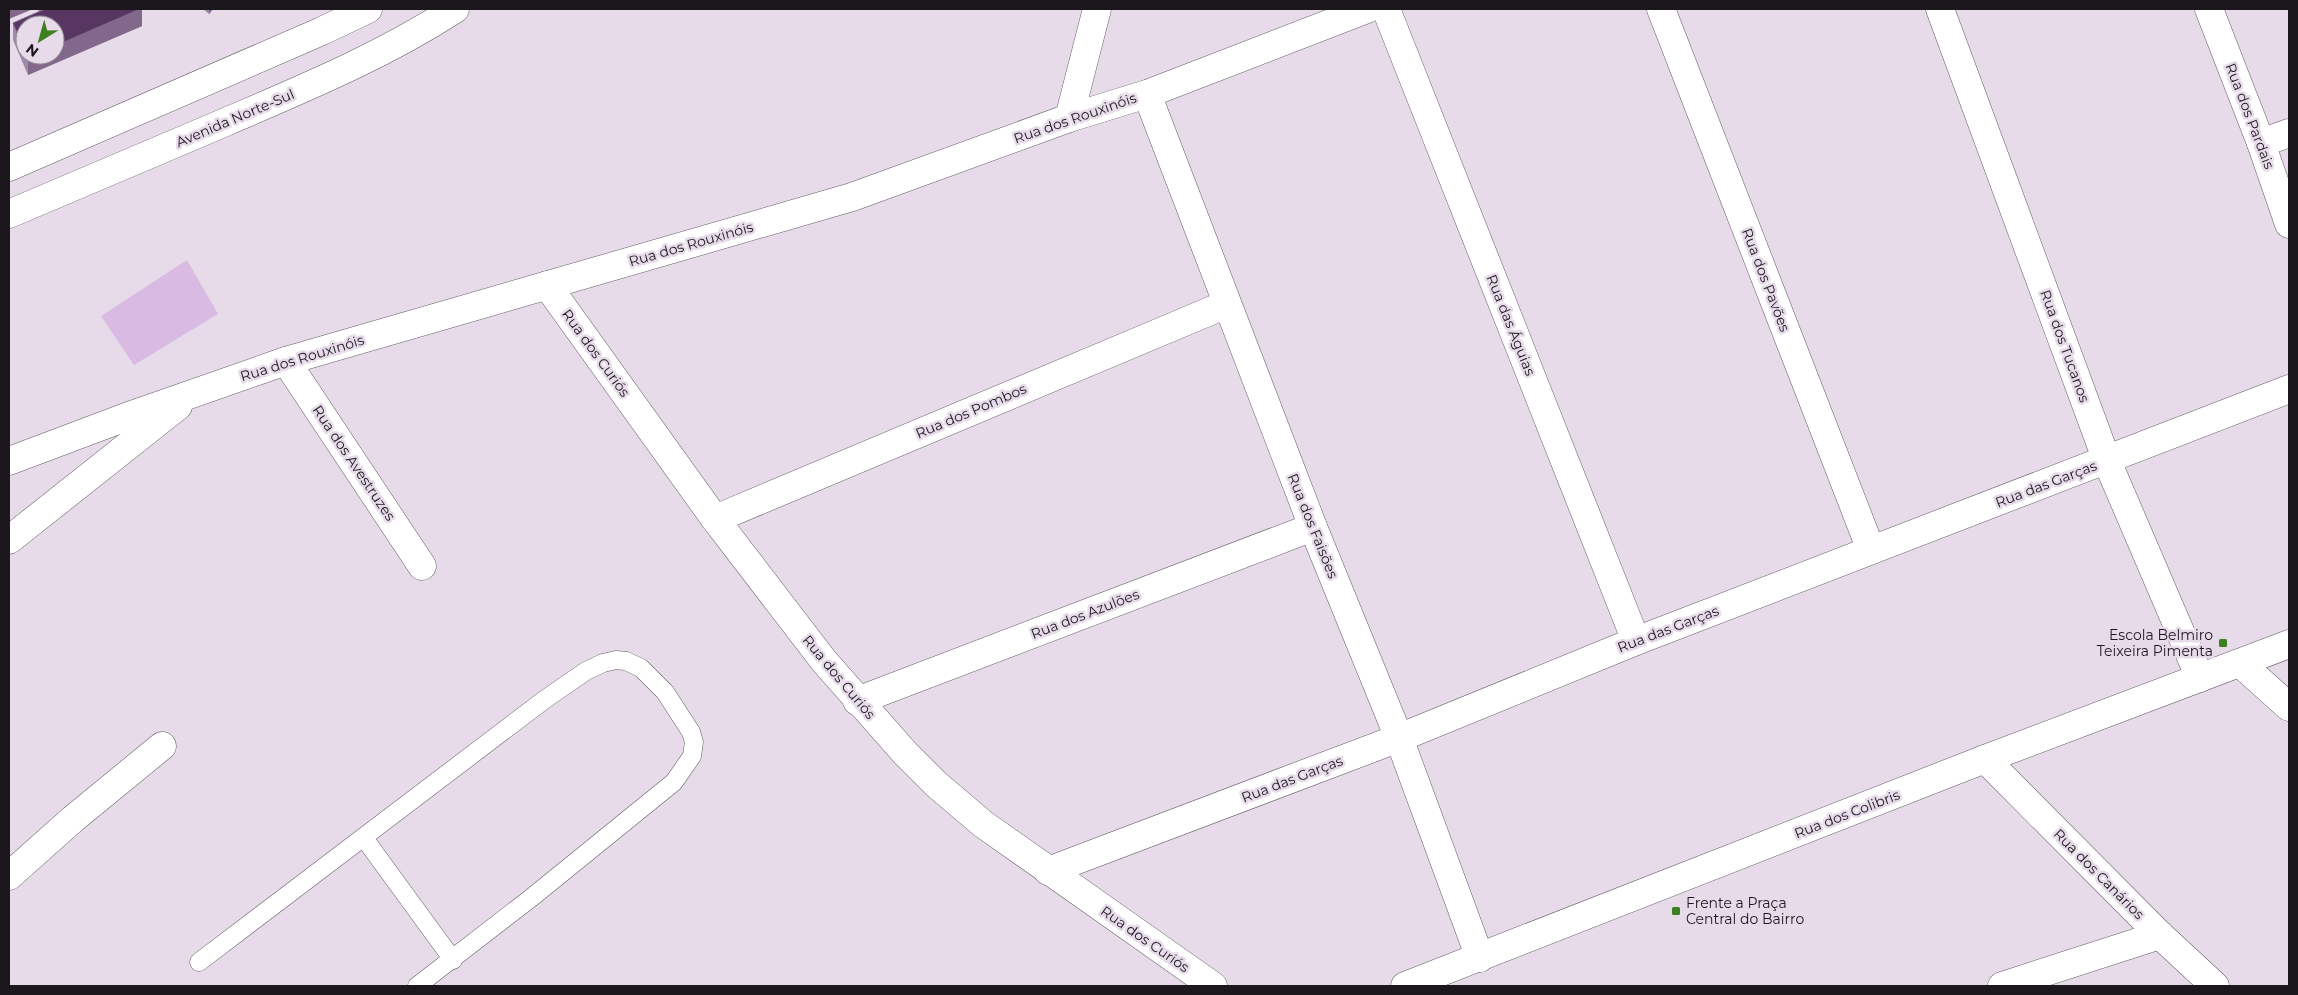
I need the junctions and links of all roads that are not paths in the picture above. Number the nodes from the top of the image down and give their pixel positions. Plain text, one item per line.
1 (368, 9) edge
2 (455, 9) edge
3 (1097, 9) edge
4 (1366, 9) edge
5 (1386, 9) edge
6 (1661, 9) edge
7 (1940, 9) edge
8 (2209, 9) edge
9 (1333, 16) edge
10 (1147, 94) junction
11 (1069, 118) junction
12 (2289, 132) edge
13 (2261, 143) junction
14 (9, 167) edge
15 (9, 214) edge
16 (2289, 224) edge
17 (547, 285) junction
18 (1227, 304) junction
19 (286, 361) junction
20 (2289, 390) edge
21 (195, 393) junction
22 (9, 461) edge
23 (2107, 461) junction
24 (715, 519) junction
25 (1313, 527) junction
26 (9, 540) edge
27 (1871, 550) junction
28 (422, 566) dead end
29 (1636, 641) junction
30 (2289, 644) edge
31 (2240, 663) junction
32 (2200, 678) junction
33 (857, 701) junction
34 (2289, 707) edge
35 (1398, 738) junction
36 (162, 746) dead end
37 (1986, 760) junction
38 (364, 838) junction
39 (11, 869) edge
40 (1048, 871) junction
41 (2160, 935) junction
42 (1480, 958) junction
43 (453, 960) junction
44 (198, 962) dead end
45 (417, 986) edge
46 (1213, 986) edge
47 (1405, 986) edge
48 (2002, 986) edge
49 (2216, 986) edge

1 - 14 street
2 - 15 street, Avenida Norte-Sul
3 - 11 street
4 - 9 street, Rua dos Rouxinóis
5 - 29 street, Rua das Águias
6 - 27 street, Rua dos Pavões
7 - 23 street, Rua dos Tucanos
8 - 13 street, Rua dos Pardais
9 - 10 street, Rua dos Rouxinóis
10 - 11 street, Rua dos Rouxinóis
10 - 18 street, Rua dos Faisões
11 - 17 street, Rua dos Rouxinóis
12 - 13 street
13 - 16 street, Rua dos Pardais
17 - 19 street, Rua dos Rouxinóis
17 - 24 street, Rua dos Curiós
18 - 24 street, Rua dos Pombos
18 - 25 street, Rua dos Faisões
19 - 21 street, Rua dos Rouxinóis
19 - 28 street, Rua dos Avestruzes
20 - 23 street, Rua das Garças
21 - 22 street, Rua dos Rouxinóis
21 - 26 street
23 - 27 street, Rua das Garças
23 - 32 street, Rua dos Tucanos
24 - 33 street, Rua dos Curiós
25 - 33 street, Rua dos Azulões
25 - 35 street, Rua dos Faisões
27 - 29 street, Rua das Garças
29 - 35 street, Rua das Garças
30 - 31 street, Rua dos Colibris
31 - 32 street, Rua dos Colibris
31 - 34 street
32 - 37 street, Rua dos Colibris
33 - 40 street, Rua dos Curiós
35 - 40 street, Rua das Garças
35 - 42 street, Rua dos Faisões
36 - 39 street
37 - 41 street, Rua dos Canários
37 - 42 street, Rua dos Colibris
38 - 43 lane
38 - 43 lane
38 - 44 lane
40 - 46 street, Rua dos Curiós
41 - 48 street
41 - 49 street, Rua dos Canários
42 - 47 street, Rua dos Colibris
43 - 45 lane

